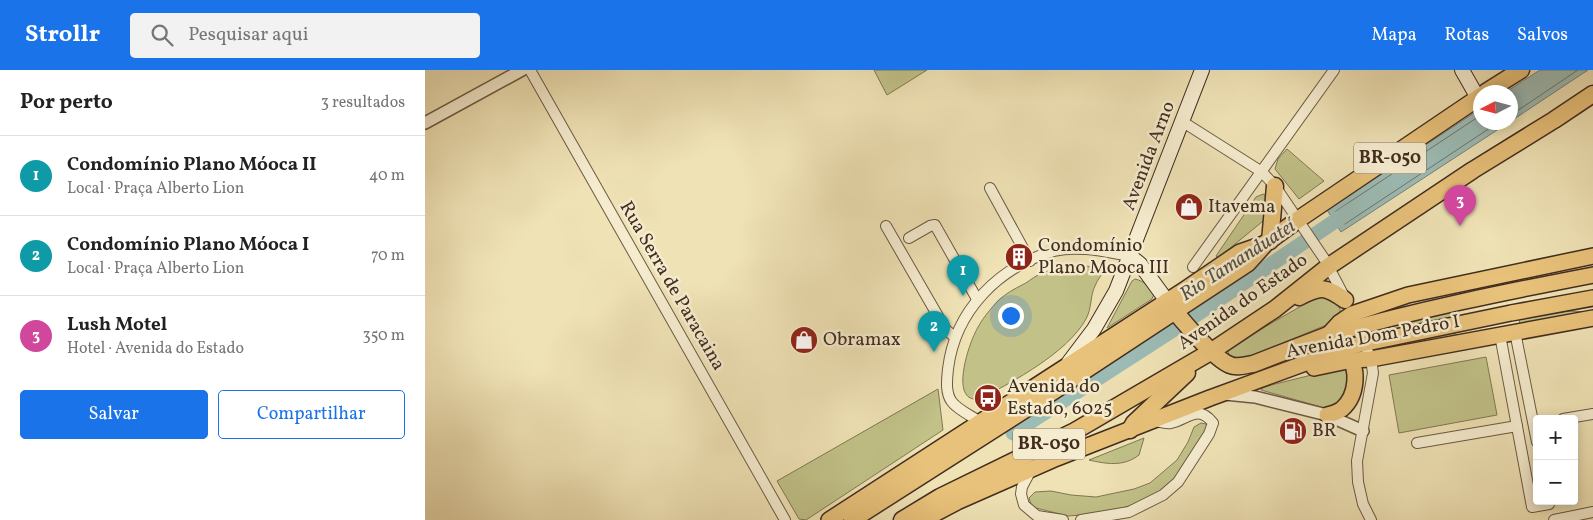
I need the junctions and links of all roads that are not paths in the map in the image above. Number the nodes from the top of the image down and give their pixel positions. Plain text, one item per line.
1 (522, 70) edge
2 (530, 70) edge
3 (1202, 70) edge
4 (1334, 70) edge
5 (1462, 70) edge
6 (1521, 70) edge
7 (1474, 85) edge
8 (1498, 85) edge
9 (1593, 94) edge
10 (1473, 101) edge
11 (1183, 122) junction
12 (425, 123) edge
13 (1262, 172) junction
14 (1275, 186) junction
15 (990, 188) dead end
16 (1301, 222) junction
17 (886, 226) dead end
18 (909, 238) dead end
19 (1268, 242) junction
20 (1130, 256) junction
21 (1593, 256) edge
22 (1593, 260) edge
23 (1030, 261) junction
24 (1327, 263) junction
25 (1193, 267) dead end
26 (1593, 275) edge
27 (1573, 279) junction
28 (1545, 284) junction
29 (1593, 298) edge
30 (977, 299) junction
31 (1567, 303) junction
32 (1453, 304) junction
33 (1171, 306) junction
34 (1275, 309) junction
35 (1593, 311) edge
36 (1511, 313) junction
37 (1351, 314) junction
38 (1496, 317) junction
39 (1593, 318) edge
40 (1515, 332) junction
41 (1328, 335) junction
42 (1500, 335) junction
43 (955, 337) junction
44 (1364, 344) junction
45 (1212, 351) junction
46 (1371, 359) junction
47 (1350, 361) junction
48 (1192, 363) junction
49 (1065, 366) junction
50 (1224, 394) junction
51 (1530, 408) junction
52 (1514, 412) junction
53 (1593, 414) edge
54 (1578, 416) edge
55 (1332, 417) junction
56 (1155, 421) junction
57 (980, 422) junction
58 (1533, 423) edge
59 (1517, 426) junction
60 (1130, 430) junction
61 (1363, 431) junction
62 (1417, 443) dead end
63 (1533, 443) edge
64 (1521, 446) junction
65 (1031, 469) junction
66 (1543, 505) edge
67 (1593, 512) edge
68 (785, 520) edge
69 (829, 520) edge
70 (851, 520) edge
71 (902, 520) edge
72 (923, 520) edge
73 (1063, 520) edge
74 (1081, 520) edge
75 (1371, 520) edge
76 (1554, 520) edge

1 - 12 street
2 - 68 street, Rua Serra de Paracaina
3 - 11 main road, Avenida Arno
4 - 13 street
5 - 7 main road
6 - 8 highway, Avenida do Estado / BR-050
9 - 24 highway, Avenida do Estado / BR-050
10 - 16 highway, Avenida do Estado / BR-050
11 - 13 street
11 - 20 main road, Avenida Arno
13 - 14 street
13 - 25 street
14 - 16 street
14 - 19 highway
15 - 23 street
16 - 19 highway, Avenida do Estado / BR-050
16 - 24 street
17 - 43 street
18 - 30 street
19 - 33 highway, Avenida do Estado / BR-050
20 - 23 street
20 - 33 main road
20 - 49 main road, Avenida Arno
21 - 37 main road, Avenida Dom Pedro I
22 - 27 main road
23 - 30 street
24 - 34 highway, Avenida do Estado / BR-050
24 - 37 street
26 - 27 main road, Avenida Dom Pedro I
27 - 28 main road, Avenida Dom Pedro I
28 - 32 main road, Avenida Dom Pedro I
28 - 36 main road
29 - 31 main road, Avenida Dom Pedro I
30 - 43 street
31 - 35 main road
31 - 36 main road, Avenida Dom Pedro I
32 - 37 main road, Avenida Dom Pedro I
32 - 38 main road
33 - 45 highway
33 - 49 main road, Avenida do Estado
33 - 70 highway, Avenida do Estado / BR-050
34 - 37 highway
34 - 45 highway, Avenida do Estado / BR-050
36 - 38 main road, Avenida Dom Pedro I
36 - 40 main road
37 - 41 main road, Avenida Dom Pedro I
37 - 44 street
38 - 42 main road
38 - 44 main road, Avenida Dom Pedro I
39 - 40 main road, Avenida Dom Pedro I
40 - 42 main road, Avenida Dom Pedro I
40 - 51 street
41 - 45 highway
41 - 47 main road
42 - 46 main road, Avenida Dom Pedro I
42 - 52 street
43 - 57 street
44 - 46 street
44 - 47 main road, Avenida Dom Pedro I
45 - 48 highway, Avenida do Estado / BR-050
46 - 47 main road, Avenida Dom Pedro I
46 - 61 street
47 - 50 main road, Avenida Dom Pedro I
47 - 55 main road
48 - 60 highway
48 - 71 highway, Avenida do Estado / BR-050
49 - 57 main road, Avenida do Estado
50 - 55 street
50 - 56 main road, Avenida Dom Pedro I
51 - 52 street
51 - 58 street
52 - 59 street
53 - 54 street
55 - 61 street
56 - 60 main road, Avenida Dom Pedro I
56 - 74 street
57 - 69 main road, Avenida do Estado
59 - 62 street
59 - 64 street
60 - 65 main road
61 - 75 street
63 - 64 street
64 - 66 street
65 - 72 main road
65 - 73 street
67 - 76 street

